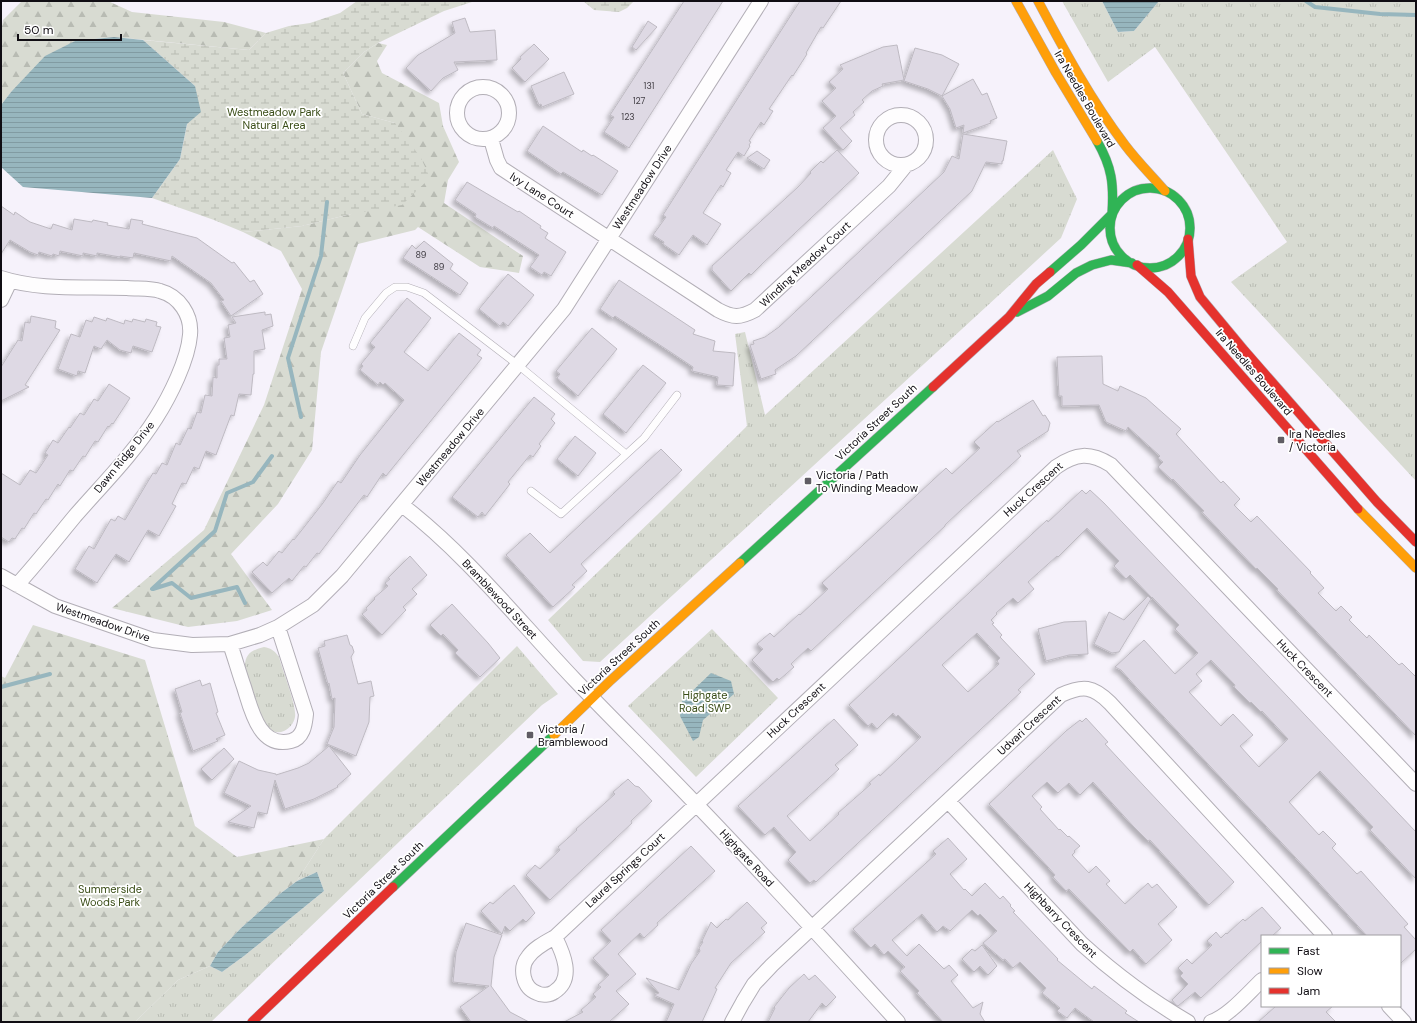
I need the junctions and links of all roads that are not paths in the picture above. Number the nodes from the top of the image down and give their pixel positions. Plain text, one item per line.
1 (760, 1) edge
2 (1016, 1) edge
3 (1038, 1) edge
4 (491, 139) dead end
5 (906, 165) dead end
6 (1165, 191) junction
7 (1112, 214) junction
8 (609, 239) junction
9 (1188, 239) junction
10 (1135, 264) junction
11 (6, 279) edge
12 (1, 300) edge
13 (1009, 317) junction
14 (353, 346) dead end
15 (518, 365) junction
16 (677, 394) dead end
17 (626, 454) junction
18 (531, 491) dead end
19 (402, 505) junction
20 (1416, 542) edge
21 (1416, 568) edge
22 (1, 576) edge
23 (17, 586) junction
24 (278, 627) junction
25 (230, 644) junction
26 (593, 698) junction
27 (1416, 784) edge
28 (948, 801) junction
29 (696, 804) junction
30 (812, 927) junction
31 (1318, 933) edge
32 (555, 936) dead end
33 (1261, 981) edge
34 (1390, 1007) edge
35 (252, 1022) edge
36 (732, 1022) edge
37 (898, 1022) edge
38 (1188, 1022) edge
39 (1211, 1022) edge
40 (1404, 1022) edge

1 - 8 street, Westmeadow Drive
2 - 7 main road, Ira Needles Boulevard
3 - 6 main road, Ira Needles Boulevard
4 - 8 street, Ivy Lane Court
5 - 8 street, Winding Meadow Court
6 - 7 main road
6 - 9 main road
7 - 10 main road
7 - 13 main road, Victoria Street South
8 - 15 street, Westmeadow Drive
9 - 10 main road
9 - 20 main road, Ira Needles Boulevard
10 - 13 main road, Victoria Street South
10 - 21 main road, Ira Needles Boulevard
11 - 12 street
11 - 23 street, Dawn Ridge Drive
13 - 26 main road, Victoria Street South
14 - 15 lane
15 - 17 lane
15 - 19 street, Westmeadow Drive
16 - 17 lane
17 - 18 lane
19 - 24 street, Westmeadow Drive
19 - 26 street, Bramblewood Street
22 - 23 street, Westmeadow Drive
23 - 25 street, Westmeadow Drive
24 - 25 street, Westmeadow Drive
24 - 25 street
26 - 29 street, Highgate Road
26 - 35 main road, Victoria Street South
27 - 29 street, Huck Crescent
28 - 30 street, Udvari Crescent
28 - 31 street, Udvari Crescent
28 - 38 street, Highbarry Crescent
29 - 30 street, Highgate Road
29 - 32 street, Laurel Springs Court
30 - 36 street, Udvari Crescent
30 - 37 street, Highgate Road
33 - 39 street
34 - 40 street

